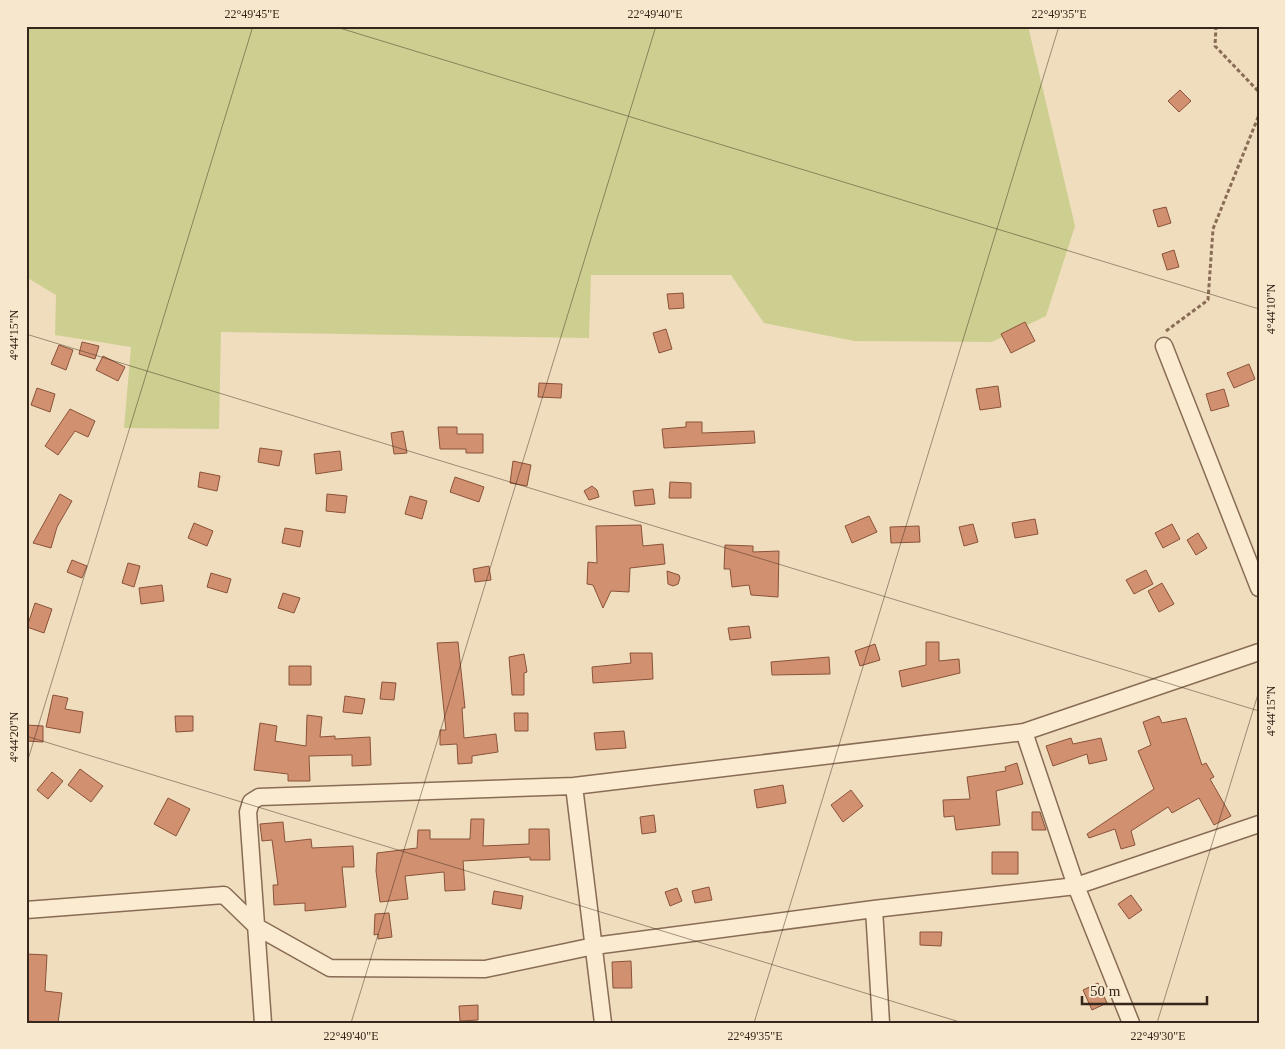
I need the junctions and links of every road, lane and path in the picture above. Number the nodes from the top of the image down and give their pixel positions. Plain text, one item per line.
1 (1216, 26) edge
2 (1259, 92) edge
3 (1259, 115) edge
4 (1164, 346) joint
5 (1259, 588) edge
6 (1259, 652) edge
7 (1024, 732) junction
8 (574, 786) junction
9 (1259, 824) edge
10 (1076, 886) junction
11 (874, 909) junction
12 (26, 910) edge
13 (257, 927) junction
14 (594, 946) junction
15 (263, 1023) edge
16 (603, 1023) edge
17 (881, 1023) edge
18 (1131, 1023) edge

1 - 2 path
3 - 4 path
4 - 5 street
6 - 7 street
7 - 8 street
7 - 10 street
8 - 13 street
8 - 14 street
9 - 10 street
10 - 11 street
10 - 18 street
11 - 14 street
11 - 17 street
12 - 13 street
13 - 14 street
13 - 15 street
14 - 16 street

